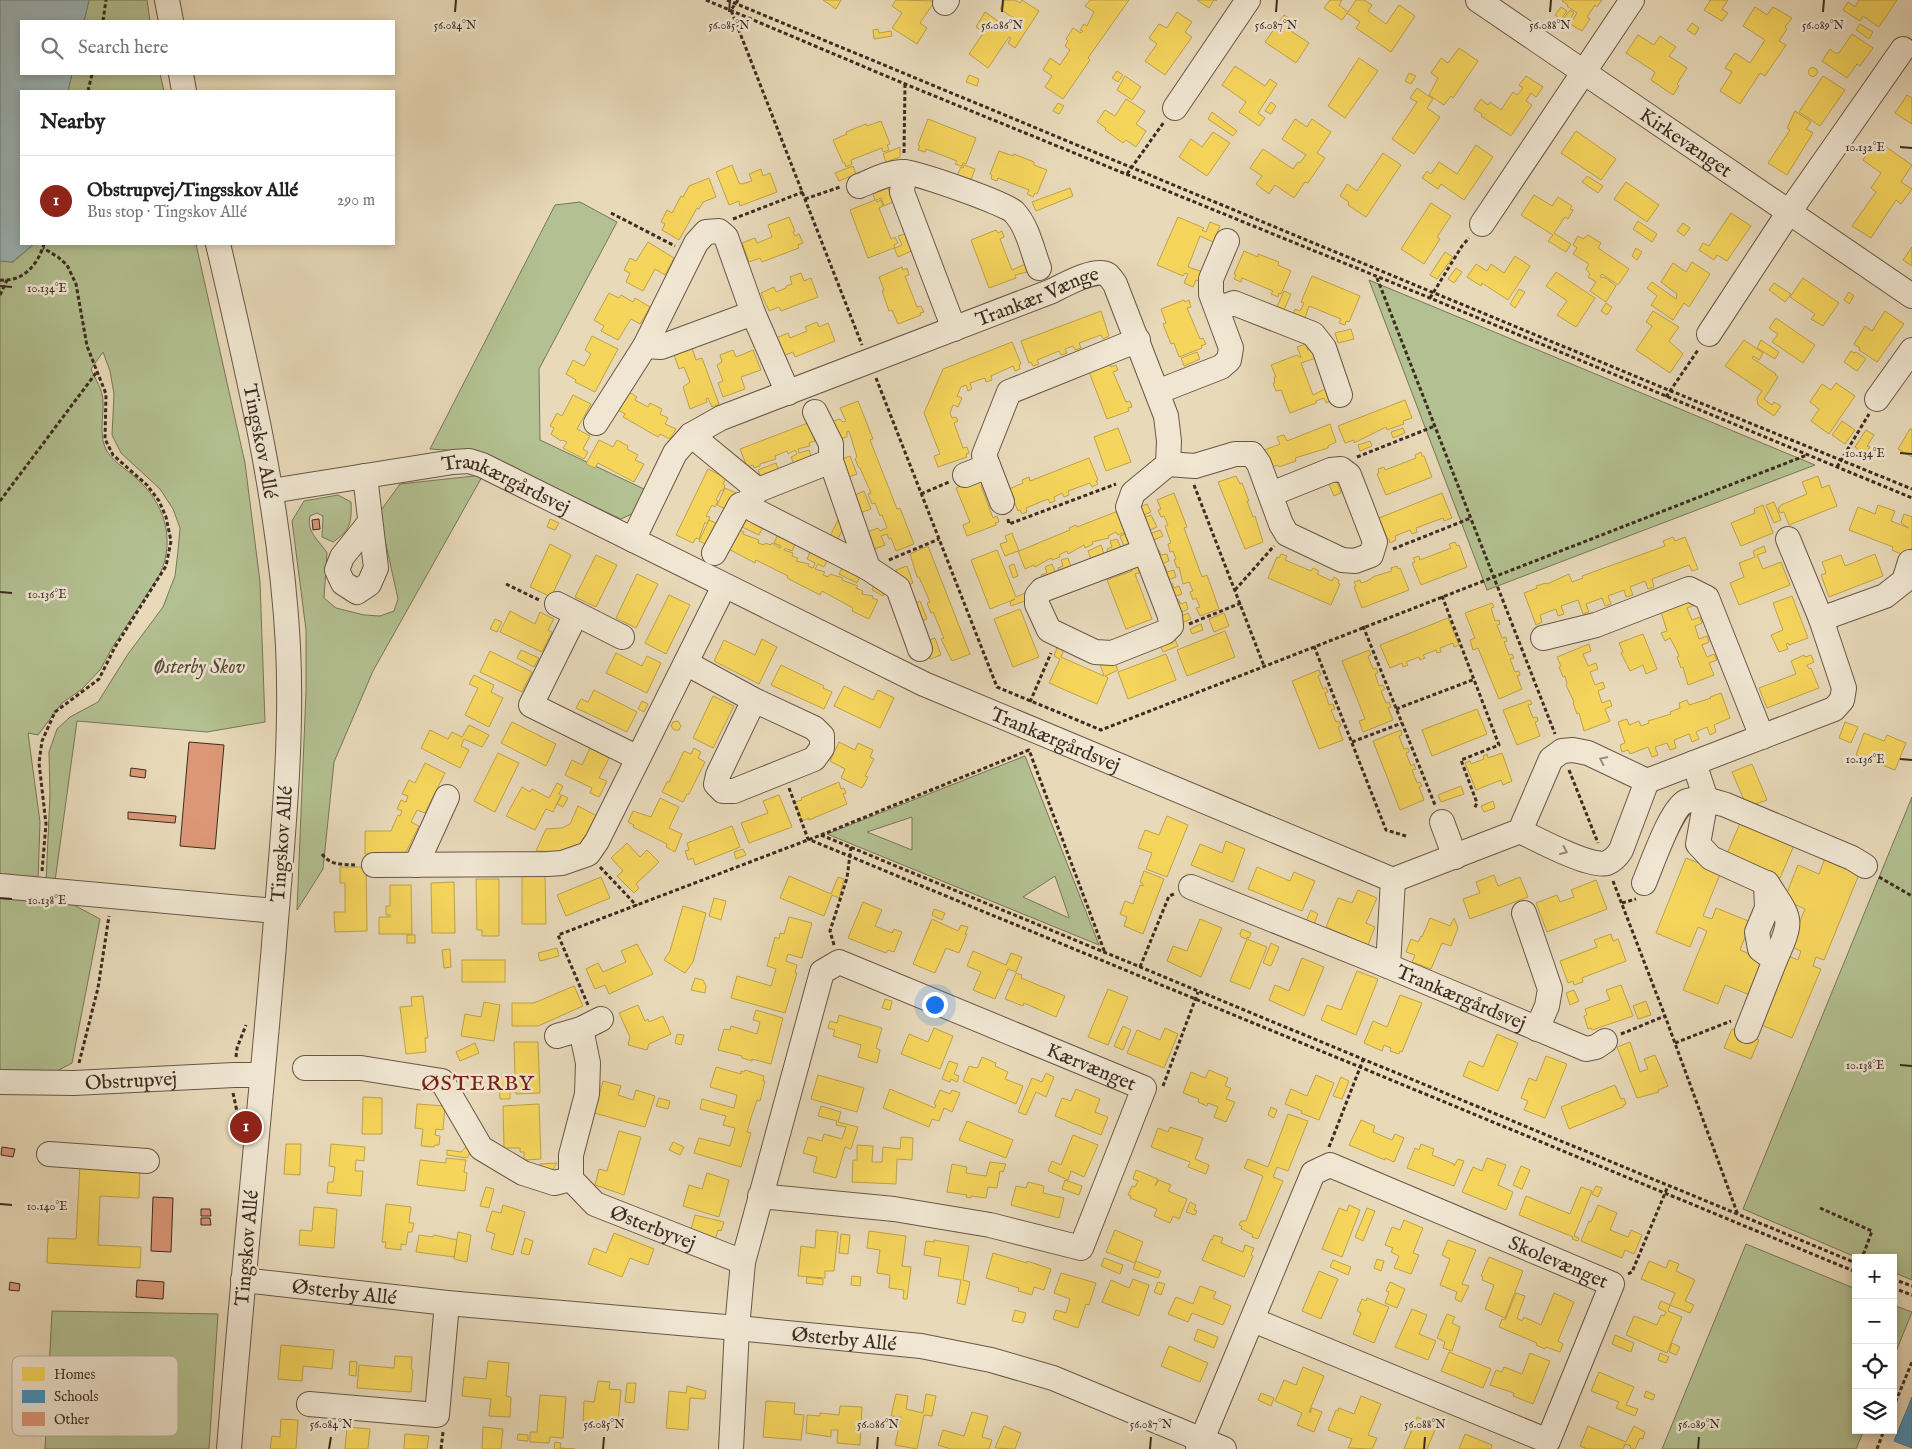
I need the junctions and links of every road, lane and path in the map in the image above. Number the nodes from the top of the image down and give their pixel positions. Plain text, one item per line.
1 (106, 0) edge
2 (167, 0) edge
3 (706, 0) edge
4 (727, 0) edge
5 (1248, 0) edge
6 (1478, 0) edge
7 (1632, 0) edge
8 (737, 2) edge
9 (732, 10) junction
10 (103, 20) edge
11 (171, 20) edge
12 (1903, 49) dead end
13 (1584, 71) junction
14 (92, 75) edge
15 (180, 75) edge
16 (905, 84) junction
17 (88, 90) edge
18 (184, 90) edge
19 (1176, 108) joint
20 (1132, 167) junction
21 (904, 172) junction
22 (1127, 174) junction
23 (859, 186) joint
24 (802, 192) dead end
25 (806, 199) dead end
26 (611, 212) dead end
27 (1789, 212) junction
28 (1482, 224) joint
29 (719, 231) junction
30 (1227, 241) dead end
31 (44, 245) edge
32 (218, 245) edge
33 (43, 248) junction
34 (691, 254) junction
35 (1039, 268) dead end
36 (0, 280) edge
37 (6, 280) junction
38 (1434, 292) junction
39 (0, 295) edge
40 (1912, 296) edge
41 (1430, 298) junction
42 (1218, 309) junction
43 (752, 313) junction
44 (954, 329) junction
45 (1709, 334) joint
46 (1138, 340) junction
47 (645, 346) junction
48 (1912, 350) edge
49 (97, 372) junction
50 (1670, 391) junction
51 (1157, 392) junction
52 (788, 393) junction
53 (1340, 395) dead end
54 (1666, 397) junction
55 (1877, 399) joint
56 (815, 412) dead end
57 (596, 423) dead end
58 (1435, 426) dead end
59 (691, 435) junction
60 (1841, 459) junction
61 (831, 461) junction
62 (1178, 465) junction
63 (988, 466) junction
64 (1836, 467) junction
65 (1341, 470) junction
66 (965, 475) joint
67 (365, 476) junction
68 (1143, 484) junction
69 (1912, 489) edge
70 (271, 491) junction
71 (921, 494) dead end
72 (1271, 494) junction
73 (754, 496) junction
74 (1912, 498) edge
75 (0, 501) edge
76 (1002, 502) joint
77 (1471, 518) dead end
78 (370, 522) dead end
79 (1286, 532) junction
80 (939, 539) dead end
81 (1788, 539) dead end
82 (633, 540) junction
83 (1373, 549) junction
84 (1145, 551) junction
85 (714, 553) dead end
86 (1910, 562) dead end
87 (868, 568) junction
88 (506, 584) dead end
89 (724, 586) junction
90 (1235, 590) junction
91 (1442, 596) dead end
92 (1241, 604) junction
93 (567, 609) junction
94 (1821, 619) junction
95 (1171, 626) junction
96 (1364, 626) dead end
97 (622, 636) dead end
98 (1058, 636) junction
99 (1543, 638) dead end
100 (1314, 646) dead end
101 (920, 649) dead end
102 (686, 663) junction
103 (1264, 666) dead end
104 (1475, 679) junction
105 (754, 700) junction
106 (1030, 702) dead end
107 (1396, 710) junction
108 (1402, 723) junction
109 (1762, 737) junction
110 (1352, 742) junction
111 (638, 758) junction
112 (1694, 763) junction
113 (782, 771) junction
114 (1647, 781) junction
115 (447, 797) dead end
116 (1706, 799) junction
117 (1474, 809) dead end
118 (1442, 822) joint
119 (1520, 832) junction
120 (821, 835) junction
121 (1406, 836) dead end
122 (808, 840) junction
123 (851, 847) junction
124 (322, 854) dead end
125 (588, 854) junction
126 (1455, 857) junction
127 (850, 858) junction
128 (374, 865) joint
129 (416, 865) junction
130 (1865, 866) joint
131 (1393, 880) junction
132 (1644, 883) dead end
133 (0, 886) edge
134 (1191, 887) joint
135 (40, 889) junction
136 (112, 896) junction
137 (1912, 896) edge
138 (638, 906) junction
139 (276, 911) junction
140 (1524, 913) dead end
141 (1106, 953) junction
142 (839, 962) junction
143 (1388, 966) junction
144 (1140, 967) junction
145 (1198, 992) junction
146 (1195, 1000) junction
147 (1665, 1016) dead end
148 (249, 1018) dead end
149 (592, 1023) junction
150 (1750, 1026) joint
151 (1537, 1029) junction
152 (557, 1036) dead end
153 (1605, 1041) joint
154 (1675, 1043) dead end
155 (1363, 1060) junction
156 (1360, 1069) junction
157 (234, 1075) junction
158 (312, 1075) dead end
159 (262, 1076) junction
160 (0, 1082) edge
161 (74, 1084) junction
162 (1144, 1088) junction
163 (239, 1119) dead end
164 (49, 1154) dead end
165 (147, 1160) dead end
166 (1330, 1165) junction
167 (571, 1179) junction
168 (1668, 1186) junction
169 (1665, 1194) junction
170 (760, 1196) junction
171 (1820, 1208) dead end
172 (1863, 1254) edge
173 (1852, 1261) edge
174 (743, 1262) junction
175 (1852, 1270) edge
176 (243, 1280) junction
177 (1897, 1280) edge
178 (1612, 1284) junction
179 (1912, 1286) edge
180 (1897, 1290) edge
181 (1912, 1296) edge
182 (447, 1303) junction
183 (1253, 1320) junction
184 (737, 1328) junction
185 (1912, 1362) edge
186 (1897, 1398) edge
187 (309, 1404) dead end
188 (1883, 1434) edge
189 (1200, 1445) edge
190 (229, 1449) edge
191 (731, 1449) edge
192 (1224, 1449) edge
193 (1877, 1449) edge

1 - 10 path
2 - 11 street
3 - 9 path
4 - 8 path
5 - 19 street
6 - 13 street, Kirkevænget
7 - 13 street
8 - 9 path
8 - 20 path
9 - 16 path
12 - 27 street
13 - 27 street, Kirkevænget
13 - 28 street
14 - 17 path
15 - 18 street
16 - 21 path
16 - 22 path
19 - 20 path
20 - 22 path
20 - 38 path
21 - 23 street, Trankær Vænge
21 - 35 street, Trankær Vænge
21 - 44 street, Trankær Vænge
22 - 41 path
23 - 25 path
24 - 29 path
26 - 34 path
27 - 40 street, Kirkevænget
27 - 45 street
28 - 38 path
29 - 34 street
29 - 43 street
30 - 42 street
31 - 33 path
32 - 70 street, Tingskov Allé
33 - 37 path
33 - 49 path
34 - 47 street
36 - 37 path
37 - 39 path
38 - 41 path
38 - 50 path
41 - 54 path
42 - 51 street
42 - 53 street
43 - 47 street
43 - 52 street
44 - 46 street, Trankær Vænge
44 - 52 street, Trankær Vænge
45 - 50 path
46 - 51 street, Trankær Vænge
46 - 63 street
47 - 57 street
48 - 55 street
49 - 75 path
49 - 135 path
50 - 54 path
50 - 60 path
51 - 62 street, Trankær Vænge
52 - 59 street, Trankær Vænge
54 - 64 path
55 - 60 path
56 - 61 street
58 - 65 path
59 - 73 street
59 - 82 street, Trankær Vænge
60 - 64 path
60 - 69 path
61 - 73 street
61 - 87 street
62 - 68 street
62 - 72 street
62 - 90 path
63 - 66 street
63 - 76 street
64 - 74 path
65 - 72 street
65 - 83 street
66 - 71 path
67 - 70 street, Trankærgårdsvej
67 - 78 street
67 - 82 street, Trankærgårdsvej
68 - 76 path
68 - 84 street
70 - 139 street, Tingskov Allé
72 - 79 street
73 - 85 street
73 - 87 street
77 - 83 path
79 - 83 street
79 - 90 path
80 - 87 path
81 - 94 street
82 - 89 street, Trankærgårdsvej
84 - 95 street
84 - 98 street
86 - 94 street
87 - 101 street
88 - 93 path
89 - 102 street
89 - 131 street, Trankærgårdsvej
90 - 92 path
91 - 104 path
92 - 95 path
92 - 103 path
93 - 97 street
93 - 111 street
94 - 109 street
95 - 98 street
96 - 107 path
98 - 106 path
99 - 109 street
100 - 110 path
102 - 105 street
102 - 111 street
104 - 107 path
104 - 117 path
105 - 113 street
105 - 113 street
107 - 108 path
108 - 110 path
108 - 118 path
109 - 112 street
110 - 121 path
111 - 125 street
112 - 114 street
112 - 116 street
113 - 122 path
114 -> 119 street
119 -> 114 street
115 - 129 street
116 - 130 street
116 - 132 street
116 - 150 street
118 - 126 street
119 - 126 street
120 - 122 path
120 - 123 path
120 - 141 path
122 - 127 path
122 - 138 path
123 - 127 path
123 - 141 path
124 - 128 path
125 - 129 street
125 - 138 path
126 - 131 street
127 - 142 path
127 - 146 path
128 - 129 street
130 - 137 path
131 - 143 street, Trankærgårdsvej
133 - 135 street
134 - 143 street, Trankærgårdsvej
134 - 144 path
135 - 136 street
136 - 139 street
136 - 161 path
138 - 149 path
139 - 159 street, Tingskov Allé
140 - 151 street, Trankærgårdsvej
141 - 144 path
142 - 162 street, Kærvænget
142 - 170 street
143 - 151 street, Trankærgårdsvej
144 - 145 path
145 - 146 path
145 - 155 path
146 - 156 path
146 - 162 path
147 - 153 path
148 - 157 path
149 - 152 street
149 - 167 street
150 - 154 path
151 - 153 street, Trankærgårdsvej
155 - 156 path
155 - 168 path
156 - 166 path
156 - 169 path
157 - 159 street, Obstrupvej
157 - 161 street, Obstrupvej
157 - 163 path
158 - 167 street
159 - 176 street, Tingskov Allé
160 - 161 street, Obstrupvej
162 - 170 street, Kærvænget
164 - 165 street
166 - 178 street, Skolevænget
166 - 183 street
167 - 174 street, Østerbyvej
168 - 169 path
168 - 173 path
169 - 175 path
169 - 178 path
170 - 174 street
171 - 172 path
174 - 184 street
176 - 182 street, Østerby Allé
176 - 190 street, Tingskov Allé
177 - 179 path
178 - 183 street, Skolevænget
180 - 181 path
182 - 184 street, Østerby Allé
182 - 187 street
183 - 189 street
184 - 189 street, Østerby Allé
184 - 191 street
185 - 186 path
188 - 193 path
189 - 192 street, Østerby Allé

